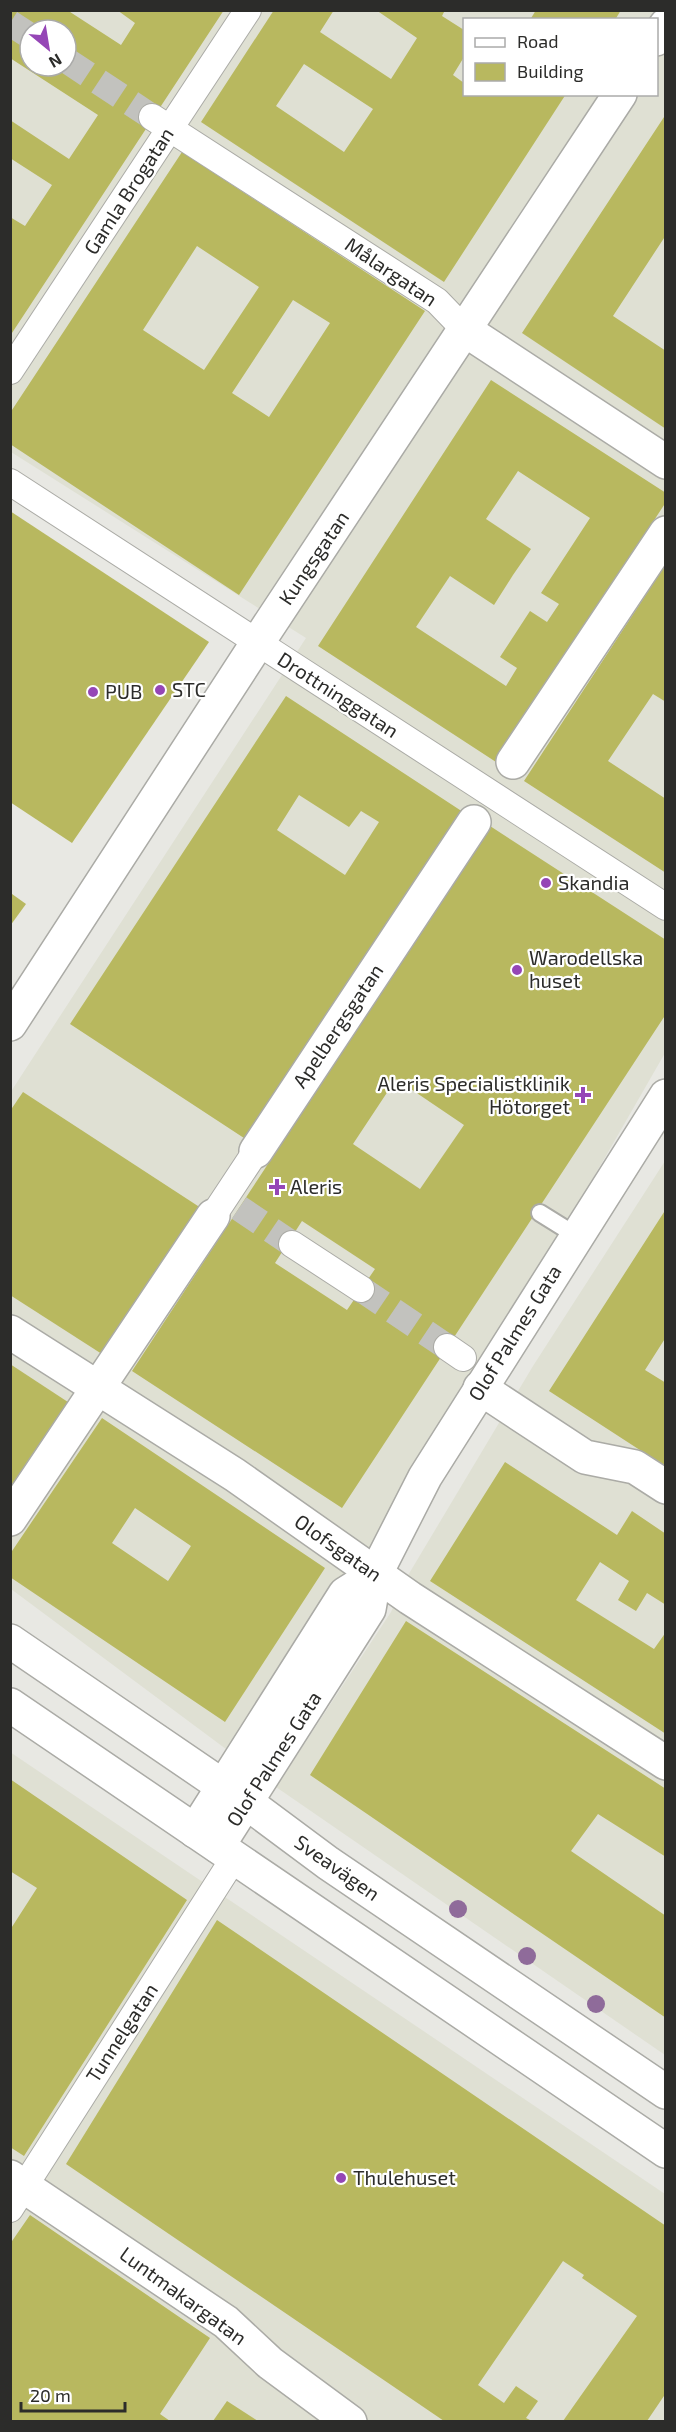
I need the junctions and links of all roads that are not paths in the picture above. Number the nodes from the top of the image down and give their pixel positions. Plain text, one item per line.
1 (248, 10) edge
2 (619, 96) edge
3 (161, 123) junction
4 (465, 330) junction
5 (10, 371) edge
6 (666, 462) edge
7 (10, 482) edge
8 (666, 533) edge
9 (258, 642) junction
10 (513, 762) joint
11 (492, 795) junction
12 (474, 822) joint
13 (666, 908) edge
14 (10, 1024) edge
15 (666, 1096) edge
16 (255, 1151) joint
17 (540, 1213) dead end
18 (213, 1216) joint
19 (577, 1236) junction
20 (292, 1244) tunnel mouth
21 (361, 1289) tunnel mouth
22 (10, 1332) edge
23 (98, 1388) junction
24 (480, 1388) junction
25 (666, 1487) edge
26 (10, 1519) edge
27 (375, 1575) junction
28 (10, 1641) edge
29 (10, 1705) edge
30 (666, 1763) edge
31 (235, 1794) junction
32 (216, 1845) junction
33 (666, 2092) edge
34 (666, 2151) edge
35 (15, 2191) edge
36 (350, 2421) edge

1 - 3 street, Gamla Brogatan
2 - 4 street, Kungsgatan
3 - 4 street, Målargatan
3 - 5 street, Gamla Brogatan
4 - 6 street, Målargatan
4 - 9 street, Kungsgatan
7 - 9 street, Drottninggatan
8 - 10 street, Apelbergsgatan
9 - 11 street, Drottninggatan
9 - 14 street, Kungsgatan
10 - 11 street, Apelbergsgatan
11 - 12 street, Apelbergsgatan
11 - 13 street, Drottninggatan
12 - 16 street, Apelbergsgatan
15 - 19 street, Olof Palmes Gata
16 - 18 street, Apelbergsgatan
17 - 19 lane
18 - 23 street, Apelbergsgatan
19 - 24 street, Olof Palmes Gata
20 - 21 street
22 - 23 street, Olofsgatan
23 - 26 street, Apelbergsgatan
23 - 27 street, Olofsgatan
24 - 25 street
24 - 27 street, Olof Palmes Gata
27 - 30 street, Olofsgatan
27 - 31 street, Olof Palmes Gata
28 - 31 street, Sveavägen
29 - 32 street
31 - 32 street, Olof Palmes Gata
31 - 33 street, Sveavägen
32 - 34 street
32 - 35 street, Tunnelgatan
35 - 36 street, Luntmakargatan

